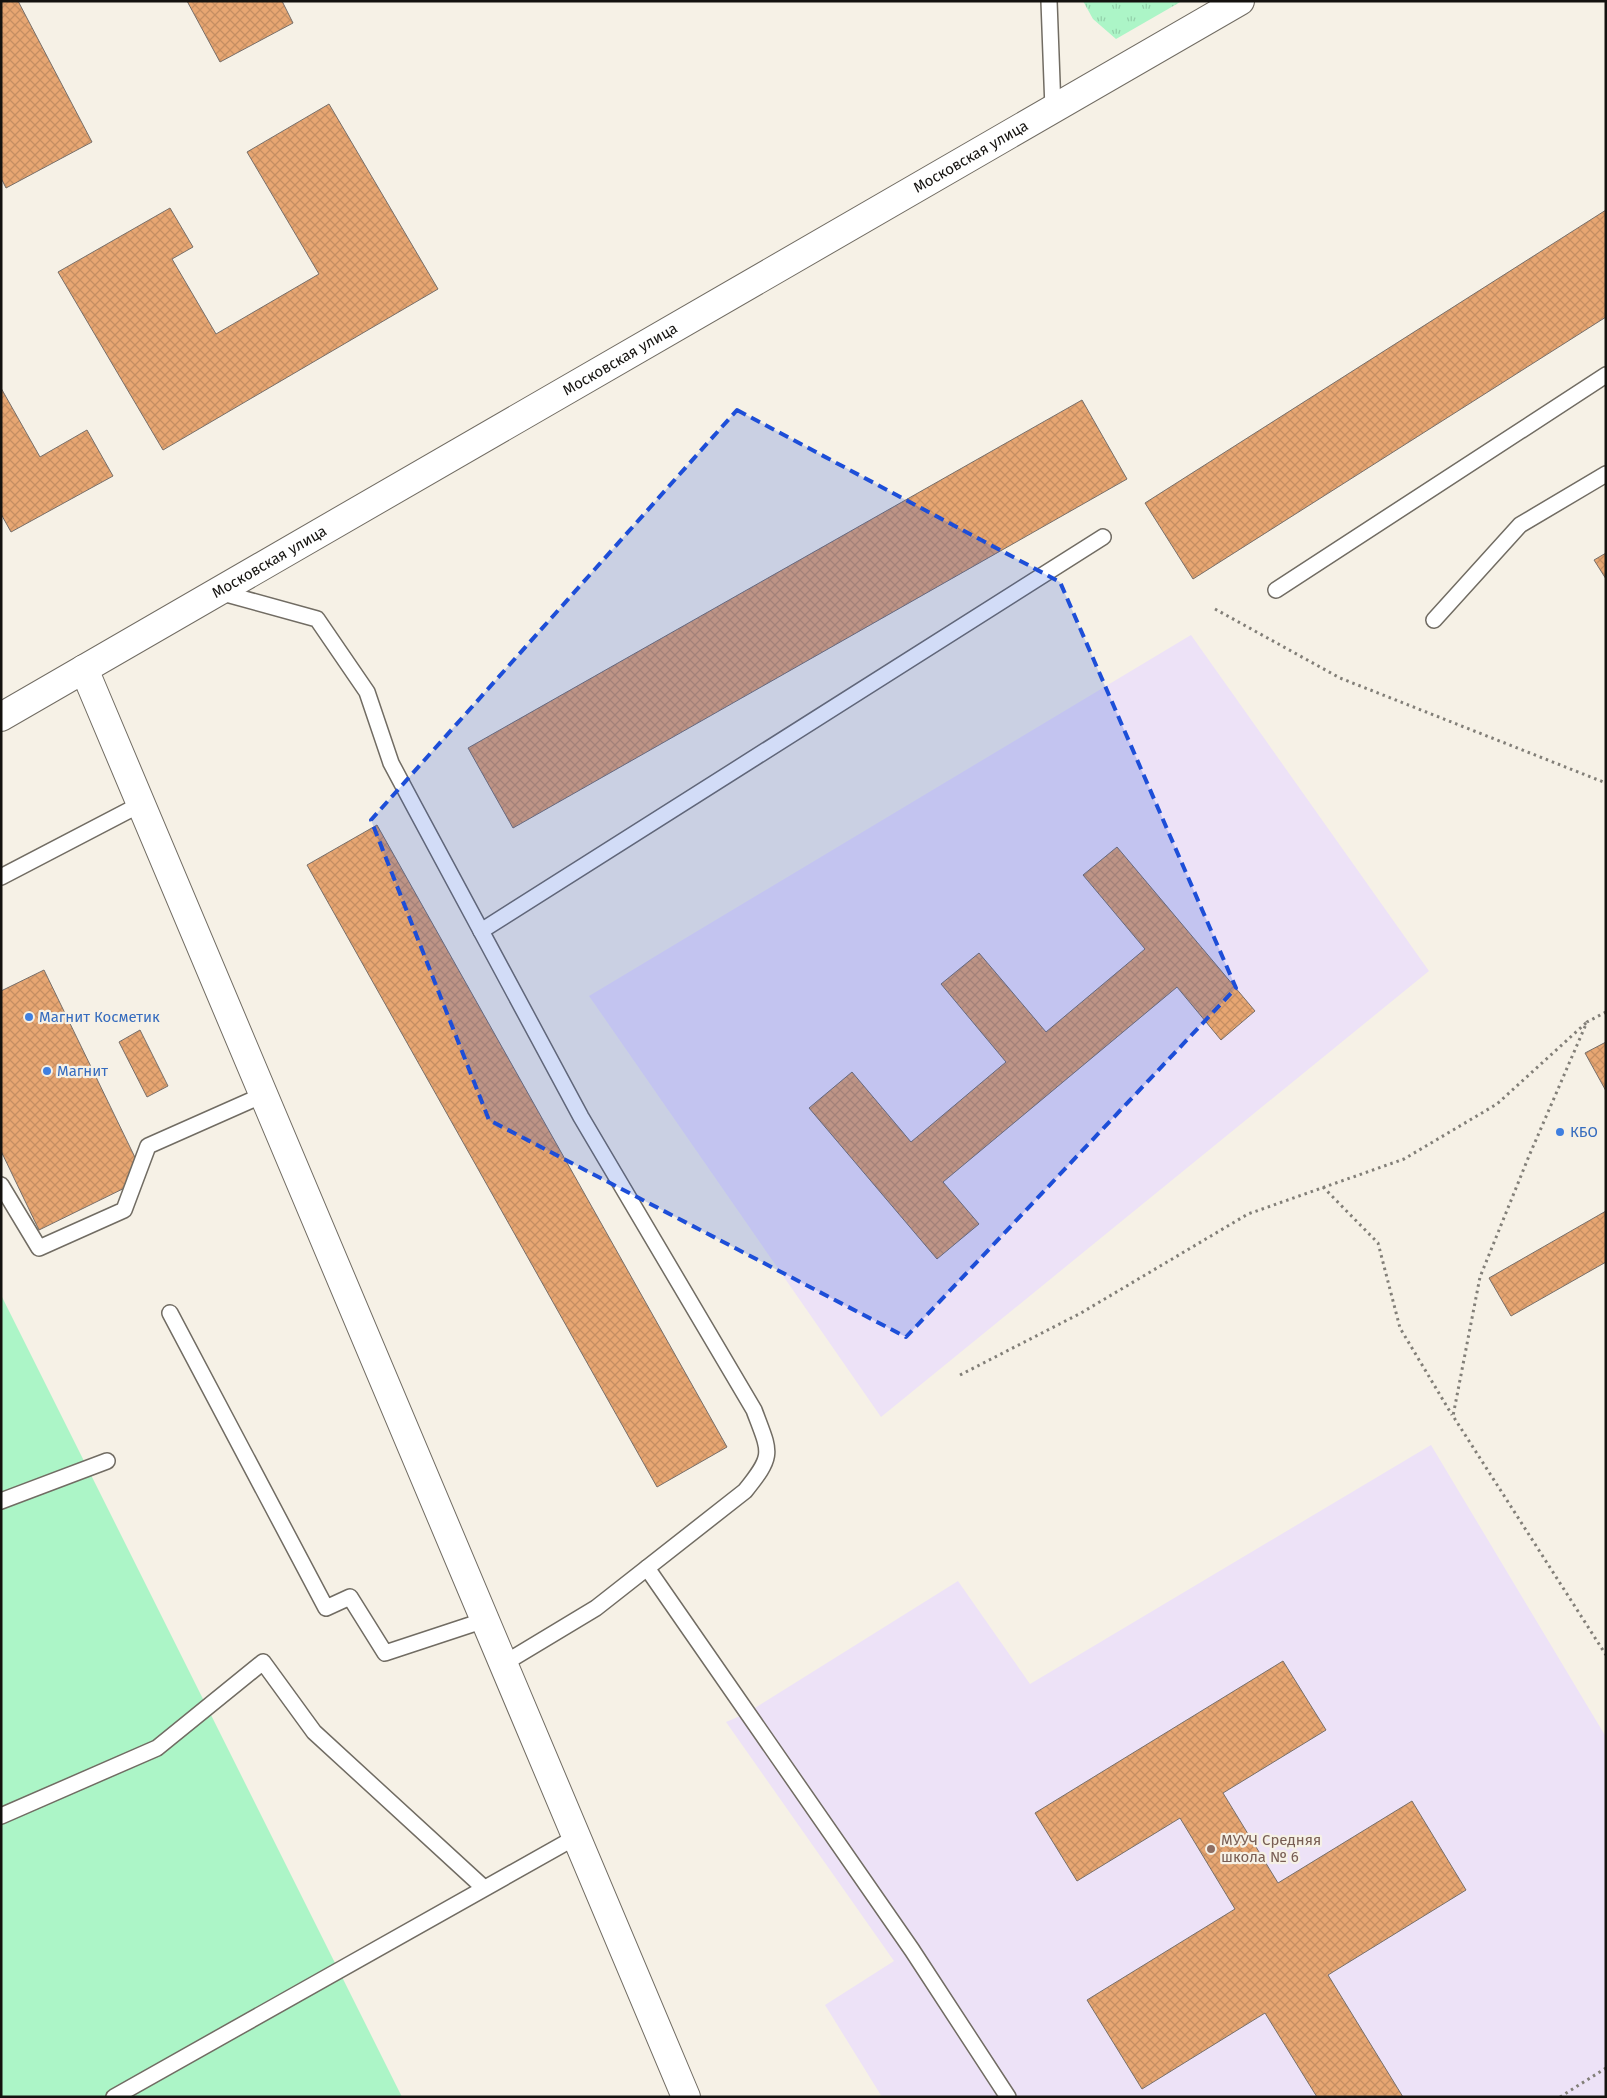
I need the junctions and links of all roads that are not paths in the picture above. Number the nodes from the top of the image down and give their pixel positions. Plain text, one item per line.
1 (1049, 1) edge
2 (1240, 1) edge
3 (1053, 109) junction
4 (1606, 375) edge
5 (1606, 474) edge
6 (1103, 537) dead end
7 (1276, 590) dead end
8 (219, 592) junction
9 (1434, 620) dead end
10 (84, 669) junction
11 (1, 717) edge
12 (141, 804) junction
13 (1, 877) edge
14 (481, 932) junction
15 (263, 1094) junction
16 (1, 1185) edge
17 (170, 1313) dead end
18 (107, 1461) dead end
19 (1, 1501) edge
20 (647, 1568) junction
21 (485, 1620) junction
22 (503, 1664) junction
23 (1, 1816) edge
24 (576, 1837) junction
25 (484, 1888) junction
26 (114, 2097) edge
27 (686, 2097) edge
28 (1008, 2097) edge

1 - 3 lane
2 - 3 street, Московская улица
3 - 8 street, Московская улица
4 - 7 lane
5 - 9 lane
6 - 14 lane
8 - 10 street, Московская улица
8 - 14 lane
10 - 11 street, Московская улица
10 - 12 street
12 - 13 lane
12 - 15 street
14 - 20 lane
15 - 16 lane
15 - 21 street
17 - 21 lane
18 - 19 lane
20 - 22 lane
20 - 28 lane
21 - 22 street
22 - 24 street
23 - 25 lane
24 - 25 lane
24 - 27 street
25 - 26 lane

